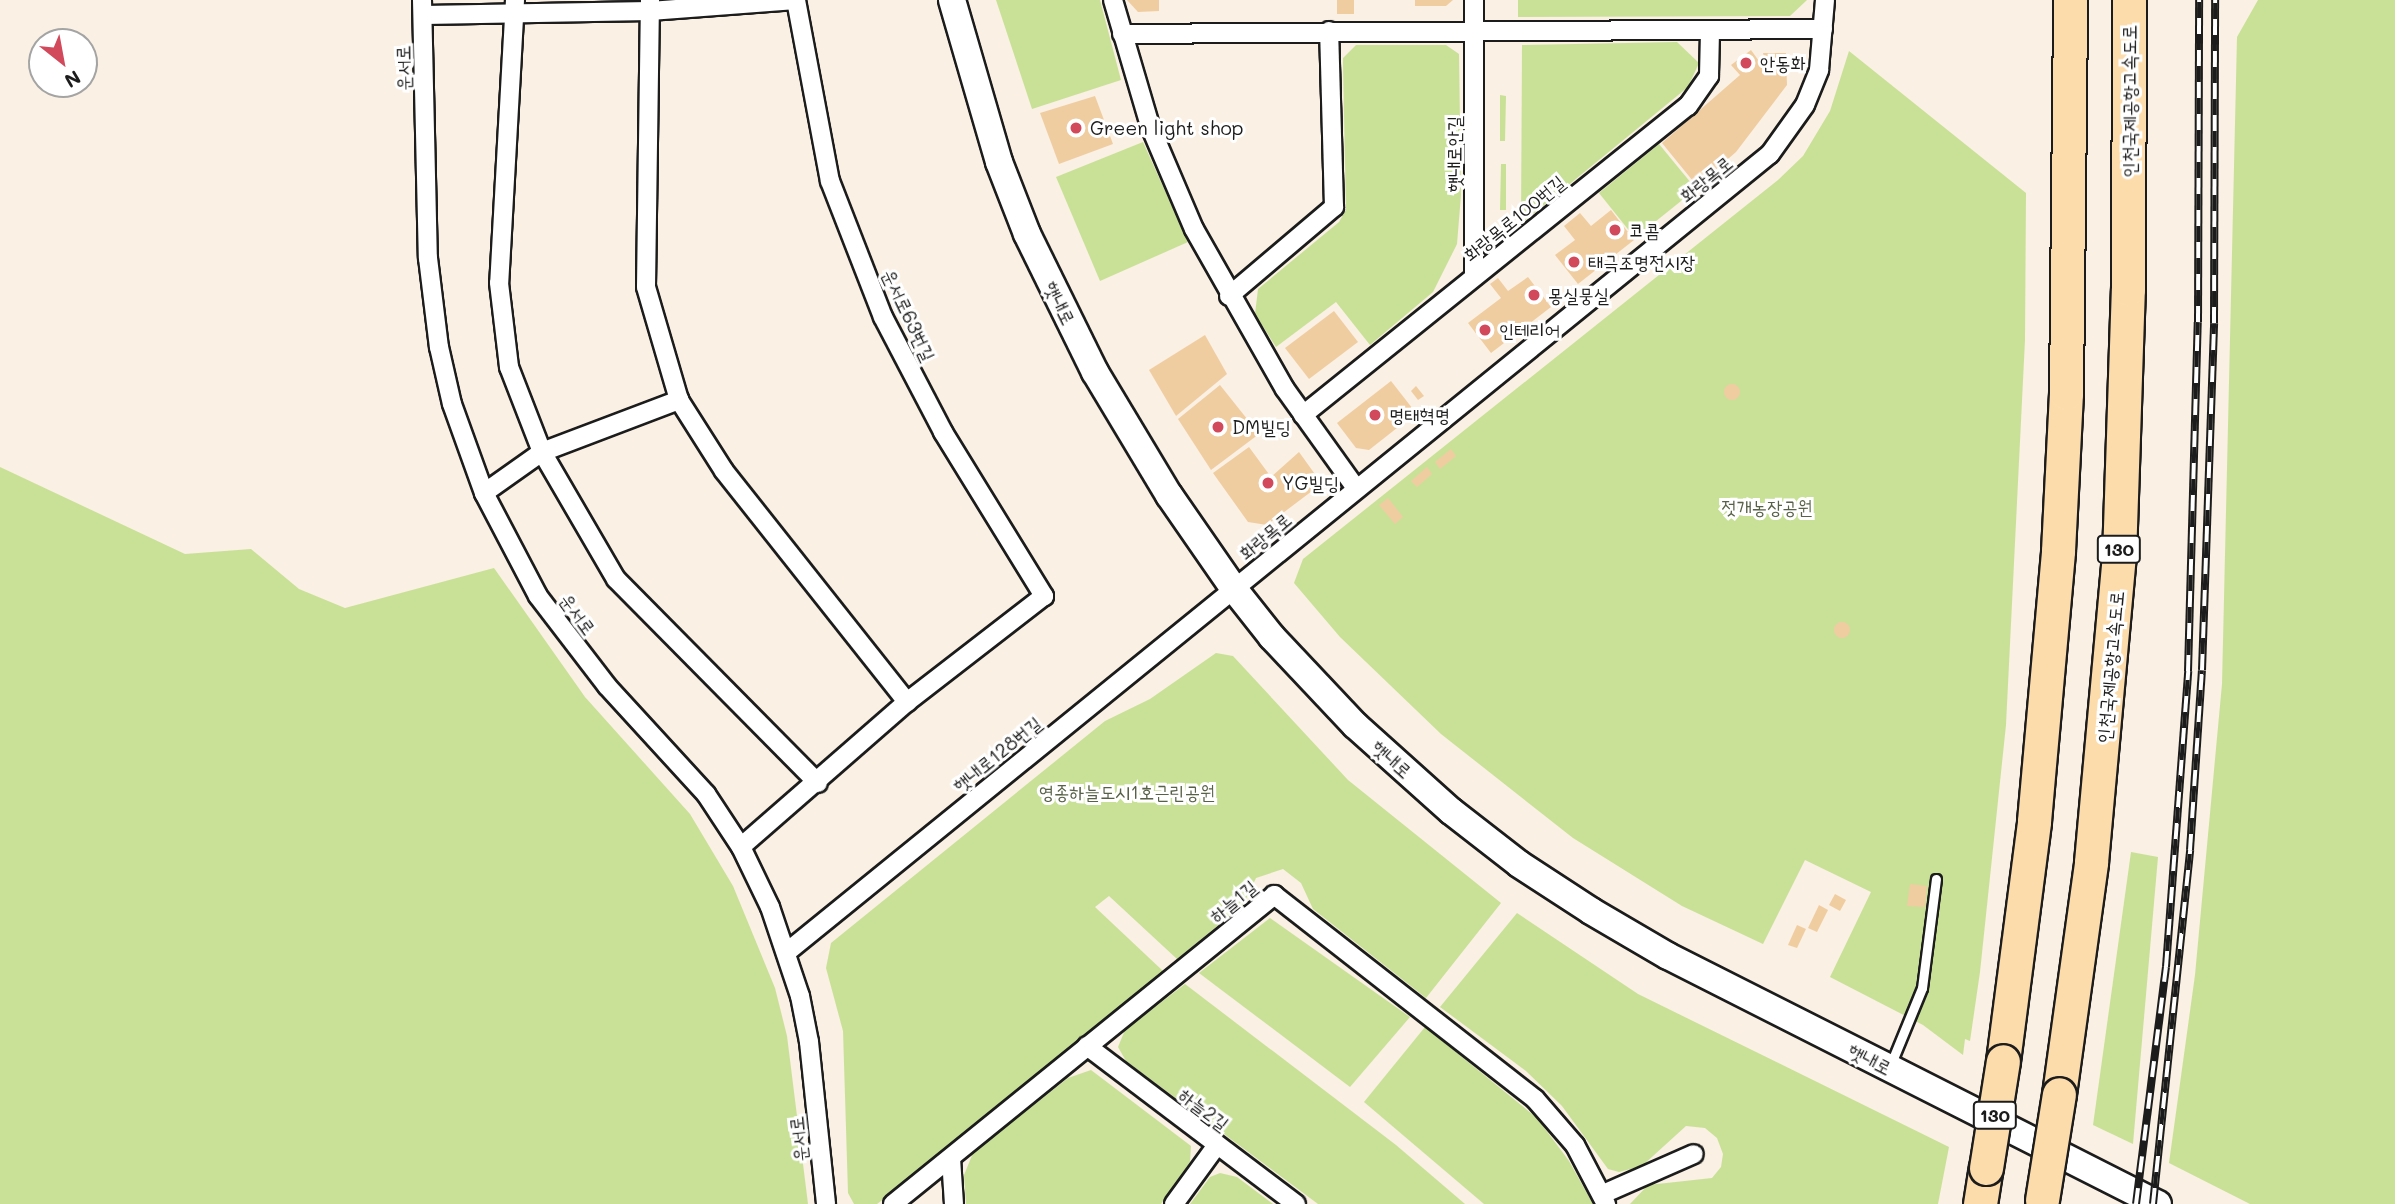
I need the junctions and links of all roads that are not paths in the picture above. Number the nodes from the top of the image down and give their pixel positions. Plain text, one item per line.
1 (952, 0) edge
2 (1112, 0) edge
3 (1474, 0) edge
4 (1825, 0) edge
5 (2070, 0) edge
6 (2129, 0) edge
7 (650, 5) edge
8 (515, 6) edge
9 (423, 7) edge
10 (1823, 29) junction
11 (1329, 31) junction
12 (1475, 31) junction
13 (1710, 31) junction
14 (1122, 34) junction
15 (1474, 277) junction
16 (1229, 296) junction
17 (679, 400) junction
18 (1303, 415) junction
19 (542, 452) junction
20 (1356, 488) junction
21 (484, 493) junction
22 (1234, 589) junction
23 (907, 702) junction
24 (818, 783) junction
25 (741, 846) junction
26 (1936, 879) dead end
27 (786, 952) junction
28 (1087, 1046) junction
29 (1888, 1069) junction
30 (1217, 1145) junction
31 (1694, 1154) dead end
32 (951, 1158) junction
33 (1605, 1199) edge
34 (2042, 1202) edge
35 (826, 1204) edge
36 (893, 1204) edge
37 (954, 1204) edge
38 (1174, 1204) edge
39 (1296, 1204) edge
40 (1980, 1204) edge
41 (2158, 1204) edge

1 - 22 main road, 햇내로
2 - 14 street
3 - 12 street, 햇내로안길
4 - 10 street, 화랑목로
5 - 40 highway, 130, bridge
6 - 34 highway, 인천국제공항고속도로 / 130, bridge
7 - 8 street, 운서로63번길
7 - 17 street
7 - 23 street, 운서로63번길
8 - 9 street, 운서로63번길
8 - 19 street
9 - 21 street, 운서로
10 - 13 street
10 - 20 street, 화랑목로
11 - 12 street
11 - 14 street
11 - 16 street
12 - 13 street
12 - 15 street, 햇내로안길
13 - 15 street, 화랑목로100번길
14 - 16 street
15 - 18 street, 화랑목로100번길
16 - 18 street
17 - 19 street
17 - 23 street
18 - 20 street
19 - 21 street
19 - 24 street
20 - 22 street, 화랑목로
21 - 25 street, 운서로
22 - 27 street, 햇내로128번길
22 - 29 main road, 햇내로
23 - 24 street, 운서로63번길
24 - 25 street, 운서로63번길
25 - 27 street, 운서로
26 - 29 lane
27 - 35 street, 운서로
28 - 30 street, 하늘2길
28 - 32 street, 하늘1길
28 - 33 street, 하늘1길
29 - 41 main road, 햇내로
30 - 38 street
30 - 39 street, 하늘2길
31 - 33 street
32 - 36 street, 하늘1길
32 - 37 street

